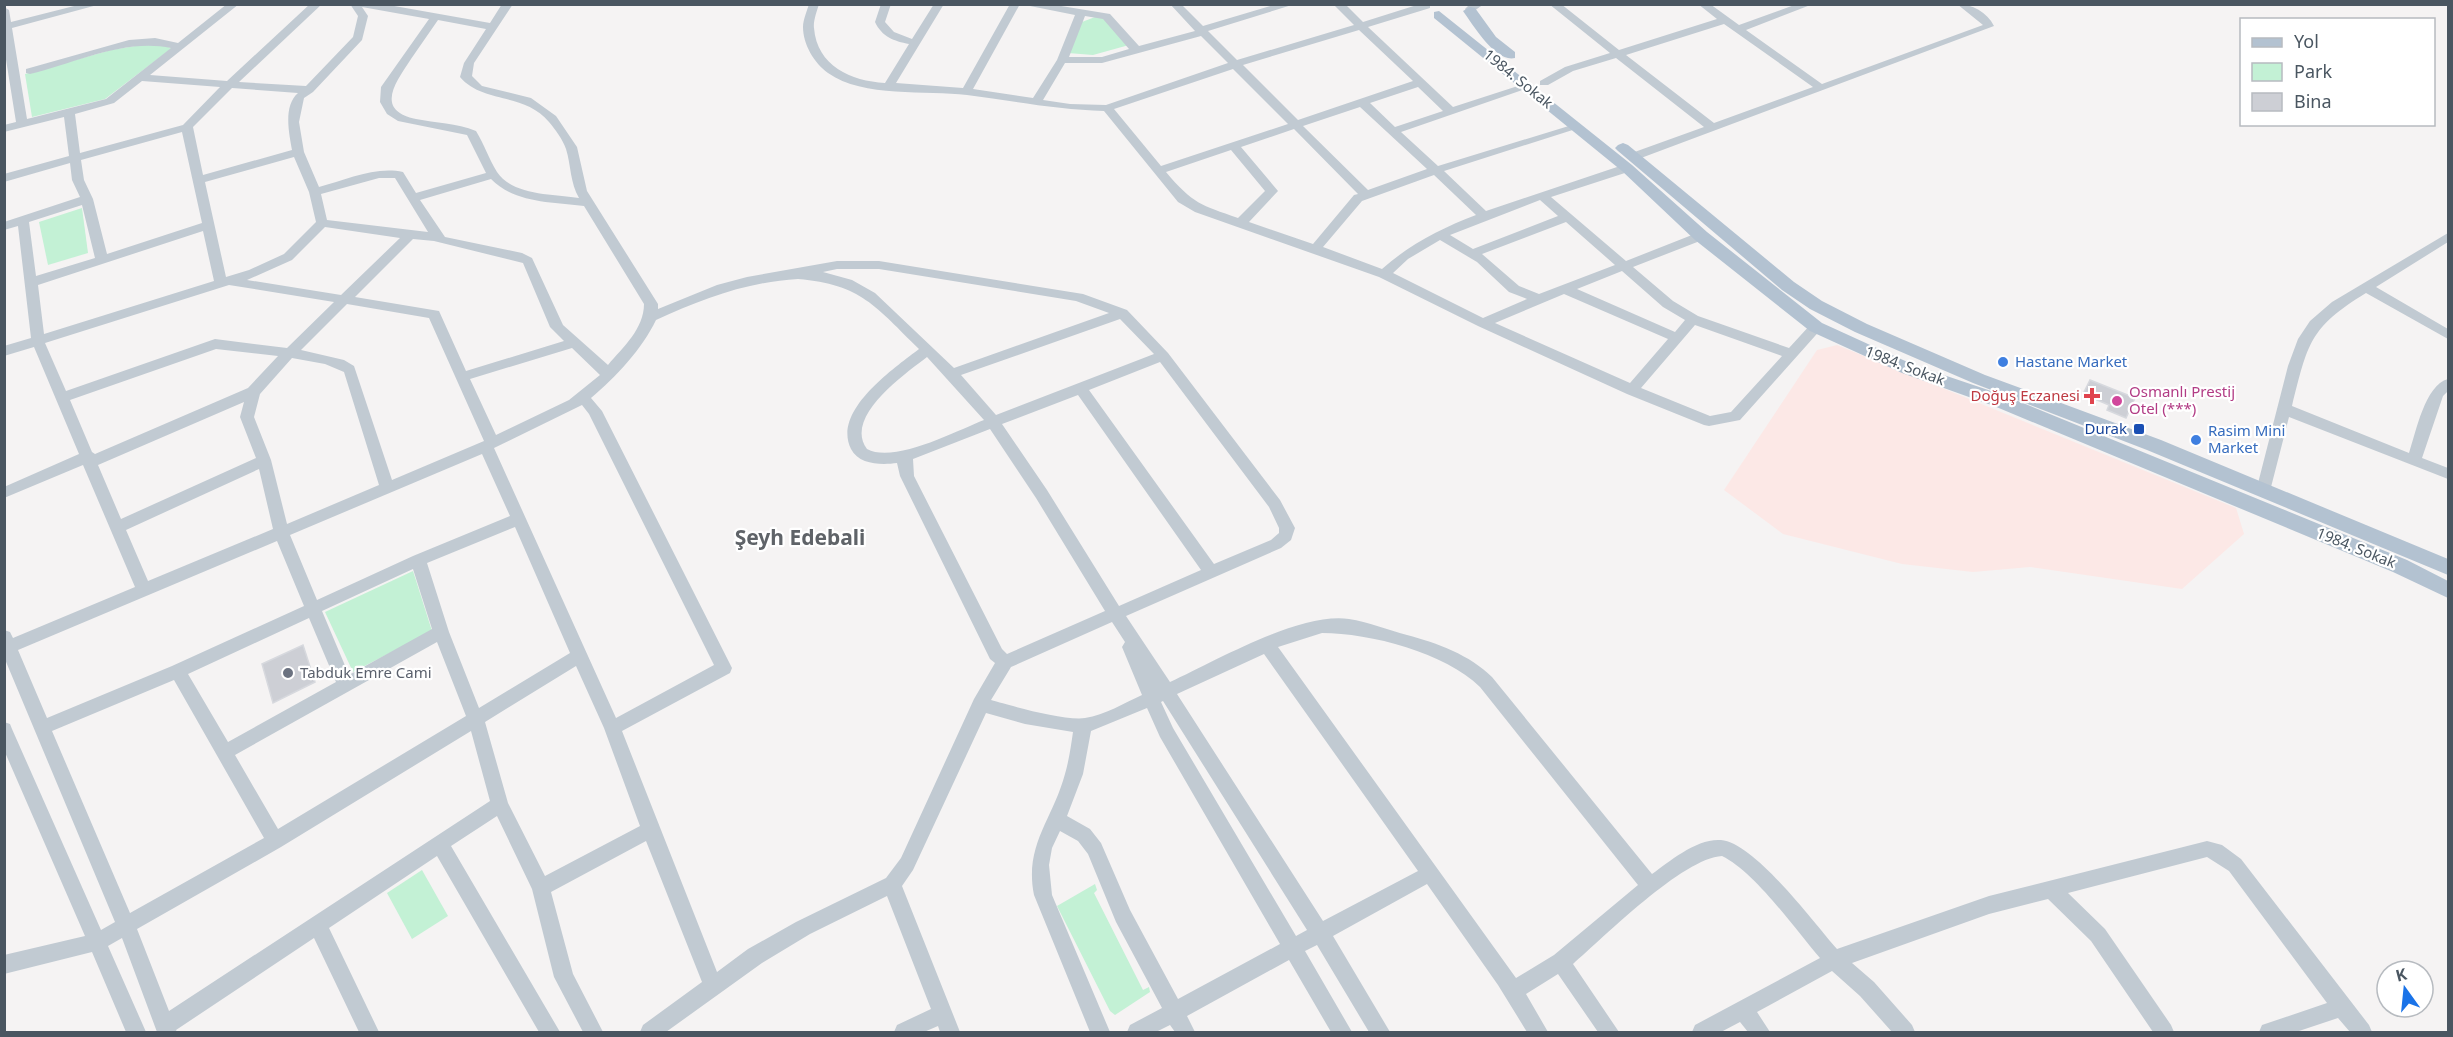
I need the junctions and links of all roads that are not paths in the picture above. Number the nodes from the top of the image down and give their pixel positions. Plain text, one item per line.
1 (96, 4) edge
2 (234, 4) edge
3 (317, 4) edge
4 (355, 4) edge
5 (363, 4) edge
6 (508, 4) edge
7 (814, 4) edge
8 (886, 4) edge
9 (939, 4) edge
10 (1015, 4) edge
11 (1025, 4) edge
12 (1175, 4) edge
13 (1290, 4) edge
14 (1338, 4) edge
15 (1554, 4) edge
16 (1704, 4) edge
17 (1808, 4) edge
18 (1962, 4) edge
19 (1271, 7) edge
20 (1472, 7) edge
21 (1431, 9) edge
22 (4, 10) edge
23 (1081, 12) junction
24 (435, 17) junction
25 (1724, 20) junction
26 (6, 27) edge
27 (493, 27) junction
28 (1364, 27) junction
29 (1738, 29) junction
30 (1201, 31) junction
31 (917, 43) junction
32 (178, 46) junction
33 (1135, 49) junction
34 (1615, 54) junction
35 (1062, 60) junction
36 (1236, 64) junction
37 (30, 71) dead end
38 (141, 78) junction
39 (1419, 82) junction
40 (1536, 85) junction
41 (228, 86) junction
42 (888, 87) junction
43 (1821, 88) junction
44 (309, 90) junction
45 (966, 92) junction
46 (1361, 101) junction
47 (1036, 102) junction
48 (1107, 108) junction
49 (1450, 111) junction
50 (69, 112) junction
51 (1294, 123) junction
52 (22, 124) junction
53 (187, 127) junction
54 (1576, 127) junction
55 (1713, 128) junction
56 (4, 129) edge
57 (1394, 131) junction
58 (1233, 145) junction
59 (298, 152) junction
60 (76, 159) junction
61 (1630, 162) junction
62 (1436, 170) junction
63 (1159, 171) junction
64 (493, 175) junction
65 (4, 178) edge
66 (198, 180) junction
67 (315, 192) junction
68 (1366, 195) junction
69 (1543, 196) junction
70 (413, 198) junction
71 (87, 199) junction
72 (589, 203) junction
73 (1486, 217) junction
74 (1567, 217) junction
75 (23, 220) junction
76 (322, 223) junction
77 (1241, 223) junction
78 (209, 225) junction
79 (4, 226) edge
80 (1440, 235) junction
81 (410, 236) junction
82 (1701, 236) junction
83 (437, 237) junction
84 (2448, 237) edge
85 (1316, 249) junction
86 (1473, 253) junction
87 (102, 260) junction
88 (1624, 267) junction
89 (795, 274) junction
90 (1384, 274) junction
91 (30, 283) junction
92 (225, 283) junction
93 (2366, 287) junction
94 (1563, 288) junction
95 (1537, 298) junction
96 (342, 299) junction
97 (1794, 299) junction
98 (1122, 313) junction
99 (651, 317) junction
100 (1693, 319) junction
101 (1483, 323) junction
102 (1816, 327) junction
103 (2448, 334) edge
104 (1677, 338) junction
105 (38, 340) junction
106 (572, 343) junction
107 (928, 349) junction
108 (4, 351) edge
109 (287, 354) junction
110 (1790, 354) junction
111 (1163, 356) junction
112 (609, 374) junction
113 (951, 374) junction
114 (462, 377) junction
115 (2448, 384) edge
116 (1081, 389) junction
117 (1632, 390) junction
118 (253, 392) junction
119 (63, 397) junction
120 (582, 397) junction
121 (2284, 410) junction
122 (994, 423) junction
123 (489, 445) junction
124 (906, 456) junction
125 (90, 459) junction
126 (2414, 459) junction
127 (264, 460) junction
128 (2448, 474) edge
129 (387, 488) junction
130 (2263, 491) junction
131 (4, 493) edge
132 (518, 519) junction
133 (118, 527) junction
134 (280, 532) junction
135 (418, 560) junction
136 (2448, 567) edge
137 (1211, 572) junction
138 (144, 590) junction
139 (2448, 590) edge
140 (312, 609) junction
141 (1116, 614) junction
142 (441, 632) junction
143 (6, 644) edge
144 (1267, 645) junction
145 (579, 656) junction
146 (1005, 662) junction
147 (178, 671) junction
148 (345, 685) junction
149 (1161, 694) junction
150 (980, 704) junction
151 (476, 720) junction
152 (1083, 726) junction
153 (43, 727) junction
154 (4, 729) edge
155 (612, 729) junction
156 (226, 753) junction
157 (500, 804) junction
158 (1057, 820) junction
159 (650, 830) junction
160 (275, 841) junction
161 (441, 844) junction
162 (1429, 874) junction
163 (892, 884) junction
164 (1650, 886) junction
165 (542, 888) junction
166 (2052, 890) junction
167 (126, 925) junction
168 (318, 926) junction
169 (1320, 931) junction
170 (97, 942) junction
171 (1291, 947) junction
172 (1834, 960) junction
173 (1561, 962) junction
174 (4, 965) edge
175 (713, 984) junction
176 (1512, 991) junction
177 (2342, 1007) junction
178 (1743, 1010) junction
179 (1174, 1012) junction
180 (942, 1014) junction
181 (166, 1029) edge
182 (136, 1032) edge
183 (369, 1032) edge
184 (550, 1032) edge
185 (593, 1032) edge
186 (650, 1032) edge
187 (904, 1032) edge
188 (950, 1032) edge
189 (1100, 1032) edge
190 (1137, 1032) edge
191 (1185, 1032) edge
192 (1342, 1032) edge
193 (1380, 1032) edge
194 (1538, 1032) edge
195 (1609, 1032) edge
196 (1702, 1032) edge
197 (1760, 1032) edge
198 (1905, 1032) edge
199 (2164, 1032) edge
200 (2268, 1032) edge
201 (2362, 1032) edge

1 - 26 street
2 - 32 street
3 - 41 street
4 - 44 street
5 - 24 street
6 - 27 street
7 - 42 street
8 - 31 street
9 - 31 street
10 - 45 street
11 - 23 street
12 - 30 street
13 - 19 street
14 - 28 street
15 - 34 street
16 - 25 street
17 - 29 street
18 - 43 street
19 - 30 street
20 - 21 main road
20 - 40 main road
21 - 28 street
21 - 40 main road, 1984. Sokak
22 - 26 street
23 - 33 street
23 - 35 street
24 - 27 street
24 - 64 street
25 - 29 street
25 - 34 street
26 - 52 street
27 - 72 street
28 - 36 street
28 - 39 street
29 - 43 street
30 - 33 street
30 - 36 street
31 - 42 street
32 - 37 street
32 - 38 street
33 - 35 street
34 - 40 street
34 - 55 street
35 - 47 street
36 - 48 street
36 - 51 street
38 - 41 street
38 - 50 street
39 - 46 street
39 - 49 street
40 - 49 street
40 - 54 main road, 1984. Sokak
40 - 61 main road
41 - 44 street
41 - 53 street
42 - 45 street
43 - 55 street
44 - 59 street
45 - 47 street
46 - 51 street
46 - 57 street
47 - 48 street
48 - 63 street
49 - 57 street
50 - 52 street
50 - 60 street
51 - 58 street
51 - 68 street
52 - 56 street
53 - 60 street
53 - 66 street
54 - 61 main road, 1984. Sokak
54 - 62 street
55 - 61 street
57 - 62 street
58 - 63 street
58 - 77 street
59 - 66 street
59 - 67 street
60 - 65 street
60 - 71 street
61 - 69 street
61 - 82 main road, 1984. Sokak
61 - 97 main road
62 - 68 street
62 - 73 street
63 - 77 street
64 - 70 street
64 - 72 street
66 - 78 street
67 - 70 street
67 - 76 street
68 - 85 street
69 - 73 street
69 - 74 street
70 - 83 street
71 - 75 street
71 - 87 street
72 - 99 street
73 - 80 street
74 - 86 street
74 - 88 street
75 - 79 street
75 - 91 street
76 - 81 street
76 - 92 street
77 - 85 street
78 - 87 street
78 - 92 street
80 - 86 street
80 - 90 street
81 - 83 street
81 - 96 street
82 - 88 street
82 - 97 main road, 1984. Sokak
83 - 106 street
84 - 93 street
85 - 90 street
86 - 95 street
87 - 91 street
88 - 94 street
88 - 100 street
89 - 98 street
89 - 99 street
89 - 107 street
90 - 101 street
91 - 105 street
92 - 96 street
92 - 105 street
93 - 103 street
93 - 121 street
94 - 95 street
94 - 104 street
95 - 101 street
96 - 109 street
96 - 114 street
97 - 102 main road, 1984. Sokak
97 - 130 main road
98 - 111 street
98 - 113 street
99 - 112 street
100 - 104 street
100 - 110 street
101 - 117 street
102 - 110 street
102 - 139 main road, 1984. Sokak
104 - 117 street
105 - 108 street
105 - 119 street
106 - 112 street
106 - 114 street
107 - 113 street
107 - 124 street
109 - 118 street
109 - 119 street
109 - 129 street
110 - 117 street
111 - 116 street
111 - 137 street
112 - 120 street
113 - 122 street
114 - 123 street
115 - 126 street
116 - 122 street
116 - 137 street
118 - 125 street
118 - 127 street
119 - 125 street
120 - 123 street
120 - 155 street
121 - 126 street
121 - 130 street
122 - 124 street
122 - 141 street
123 - 129 street
123 - 132 street
124 - 146 street
125 - 131 street
125 - 133 street
126 - 128 street
127 - 133 street
127 - 134 street
129 - 134 street
130 - 136 main road
132 - 135 street
132 - 145 street
133 - 138 street
134 - 138 street
134 - 140 street
135 - 140 street
135 - 142 street
137 - 141 street
138 - 143 street
140 - 147 street
140 - 148 street
141 - 146 street
141 - 149 street
142 - 148 street
142 - 151 street
143 - 153 street
144 - 149 street
144 - 162 street
144 - 164 street
145 - 151 street
145 - 155 street
146 - 150 street
147 - 153 street
147 - 156 street
148 - 156 street
149 - 152 street
149 - 169 street
149 - 171 street
150 - 152 street
150 - 163 street
151 - 157 street
151 - 160 street
152 - 158 street
153 - 167 street
154 - 170 street
155 - 159 street
156 - 160 street
157 - 161 street
157 - 165 street
158 - 179 street
158 - 189 street
159 - 165 street
159 - 175 street
160 - 167 street
161 - 168 street
161 - 184 street
162 - 169 street
162 - 176 street
163 - 175 street
163 - 180 street
164 - 172 street
164 - 173 street
165 - 185 street
166 - 172 street
166 - 177 street
166 - 199 street
167 - 170 street
167 - 181 street
168 - 181 street
168 - 183 street
169 - 171 street
169 - 193 street
170 - 174 street
170 - 182 street
171 - 179 street
171 - 192 street
172 - 178 street
172 - 198 street
173 - 176 street
173 - 195 street
175 - 186 street
176 - 194 street
177 - 200 street
177 - 201 street
178 - 196 street
178 - 197 street
179 - 190 street
179 - 191 street
180 - 187 street
180 - 188 street

